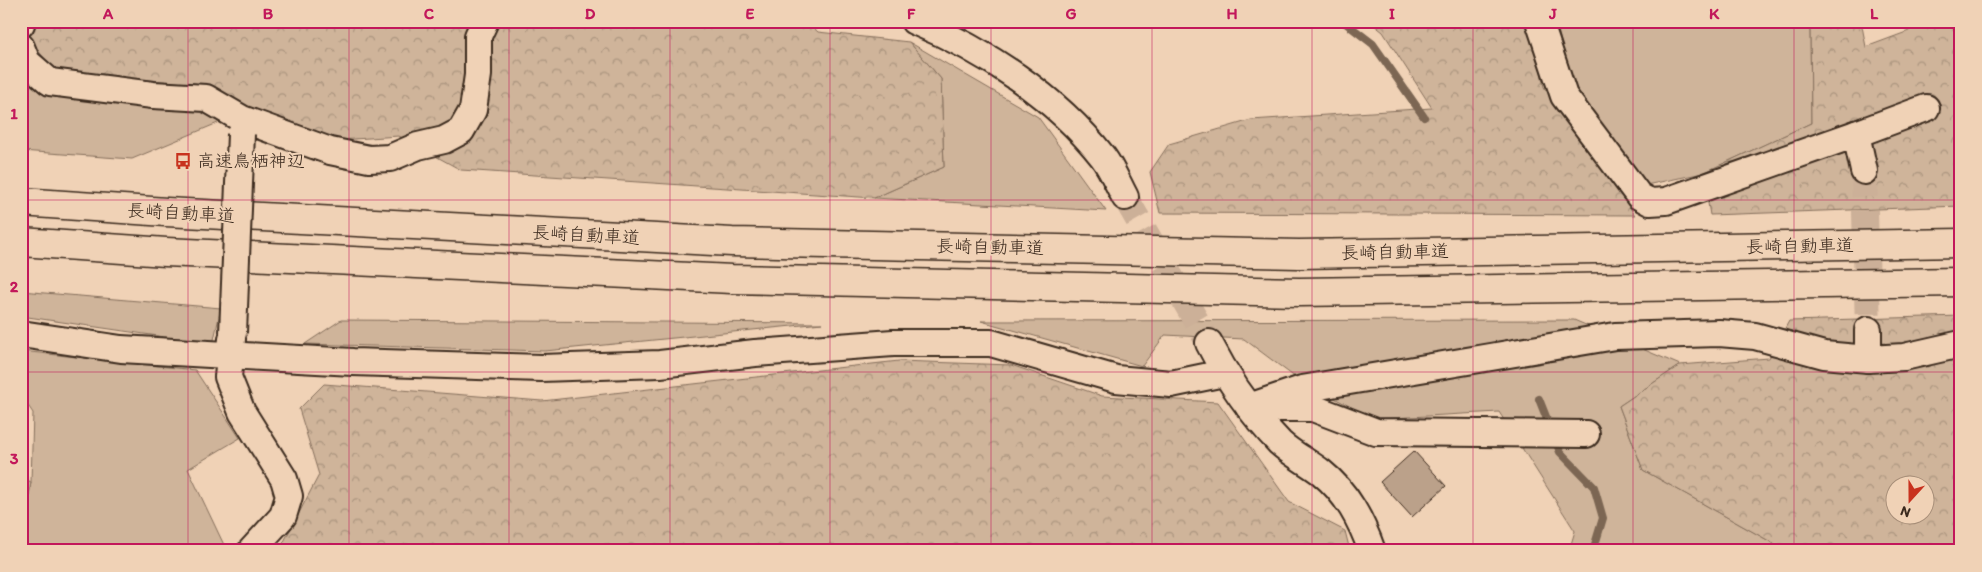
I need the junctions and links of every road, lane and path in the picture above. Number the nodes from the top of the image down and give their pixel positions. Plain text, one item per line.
1 (485, 21) edge
2 (914, 21) edge
3 (1538, 21) edge
4 (21, 47) edge
5 (21, 82) edge
6 (50, 82) junction
7 (1926, 108) dead end
8 (242, 126) junction
9 (1856, 134) junction
10 (1864, 171) tunnel mouth
11 (1125, 197) tunnel mouth
12 (21, 202) edge
13 (21, 242) edge
14 (1961, 243) edge
15 (1961, 282) edge
16 (1868, 330) tunnel mouth
17 (21, 334) edge
18 (1210, 343) tunnel mouth
19 (231, 344) junction
20 (1961, 344) edge
21 (1868, 358) junction
22 (1224, 373) junction
23 (1249, 407) junction
24 (1586, 434) dead end
25 (251, 551) edge
26 (1372, 551) edge

1 - 8 street
2 - 11 street
3 - 9 street
4 - 6 street
5 - 6 street
6 - 8 street
7 - 9 street
8 - 19 street, bridge
9 - 10 street
12 - 14 highway, 長崎自動車道
13 - 15 highway, 長崎自動車道
16 - 21 street
17 - 19 street
18 - 22 street
19 - 22 street
19 - 25 street
20 - 21 street
21 - 23 street
22 - 23 street
23 - 24 street
23 - 26 street

